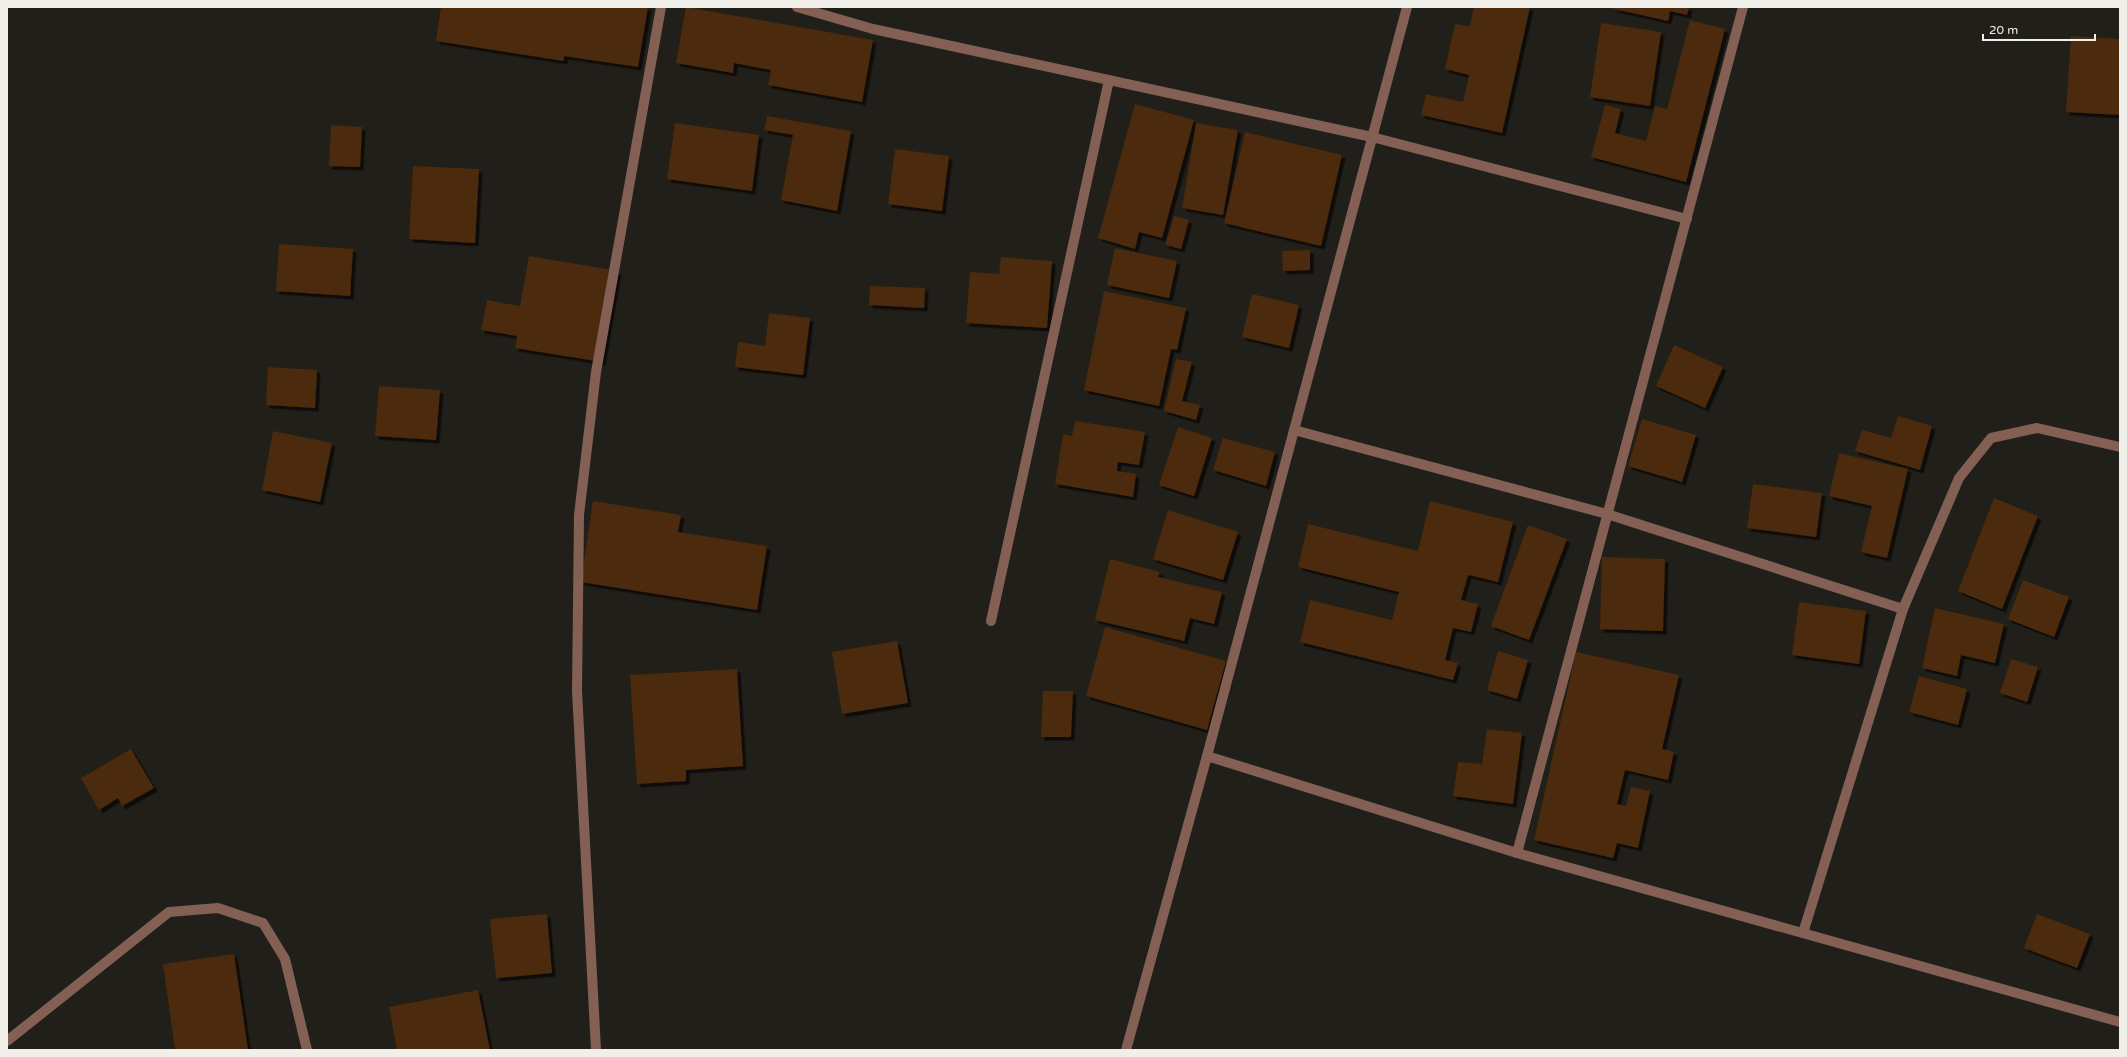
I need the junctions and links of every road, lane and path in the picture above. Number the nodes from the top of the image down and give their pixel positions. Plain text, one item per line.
1 (661, 7) edge
2 (797, 7) edge
3 (1407, 7) edge
4 (1743, 7) edge
5 (1109, 80) junction
6 (1372, 137) junction
7 (1687, 219) junction
8 (1294, 430) junction
9 (2120, 447) edge
10 (1607, 514) junction
11 (1903, 609) junction
12 (991, 621) dead end
13 (1207, 756) junction
14 (1517, 853) junction
15 (1803, 933) junction
16 (2120, 1022) edge
17 (7, 1041) edge
18 (307, 1050) edge
19 (596, 1050) edge
20 (1126, 1050) edge

1 - 19 street
2 - 5 street
3 - 6 street
4 - 7 street
5 - 6 street
5 - 12 street
6 - 7 street
6 - 8 street
7 - 10 street
8 - 10 street
8 - 13 street
9 - 11 street
10 - 11 street
10 - 14 street
11 - 15 street
13 - 14 street
13 - 20 street
14 - 15 street
15 - 16 street
17 - 18 street

